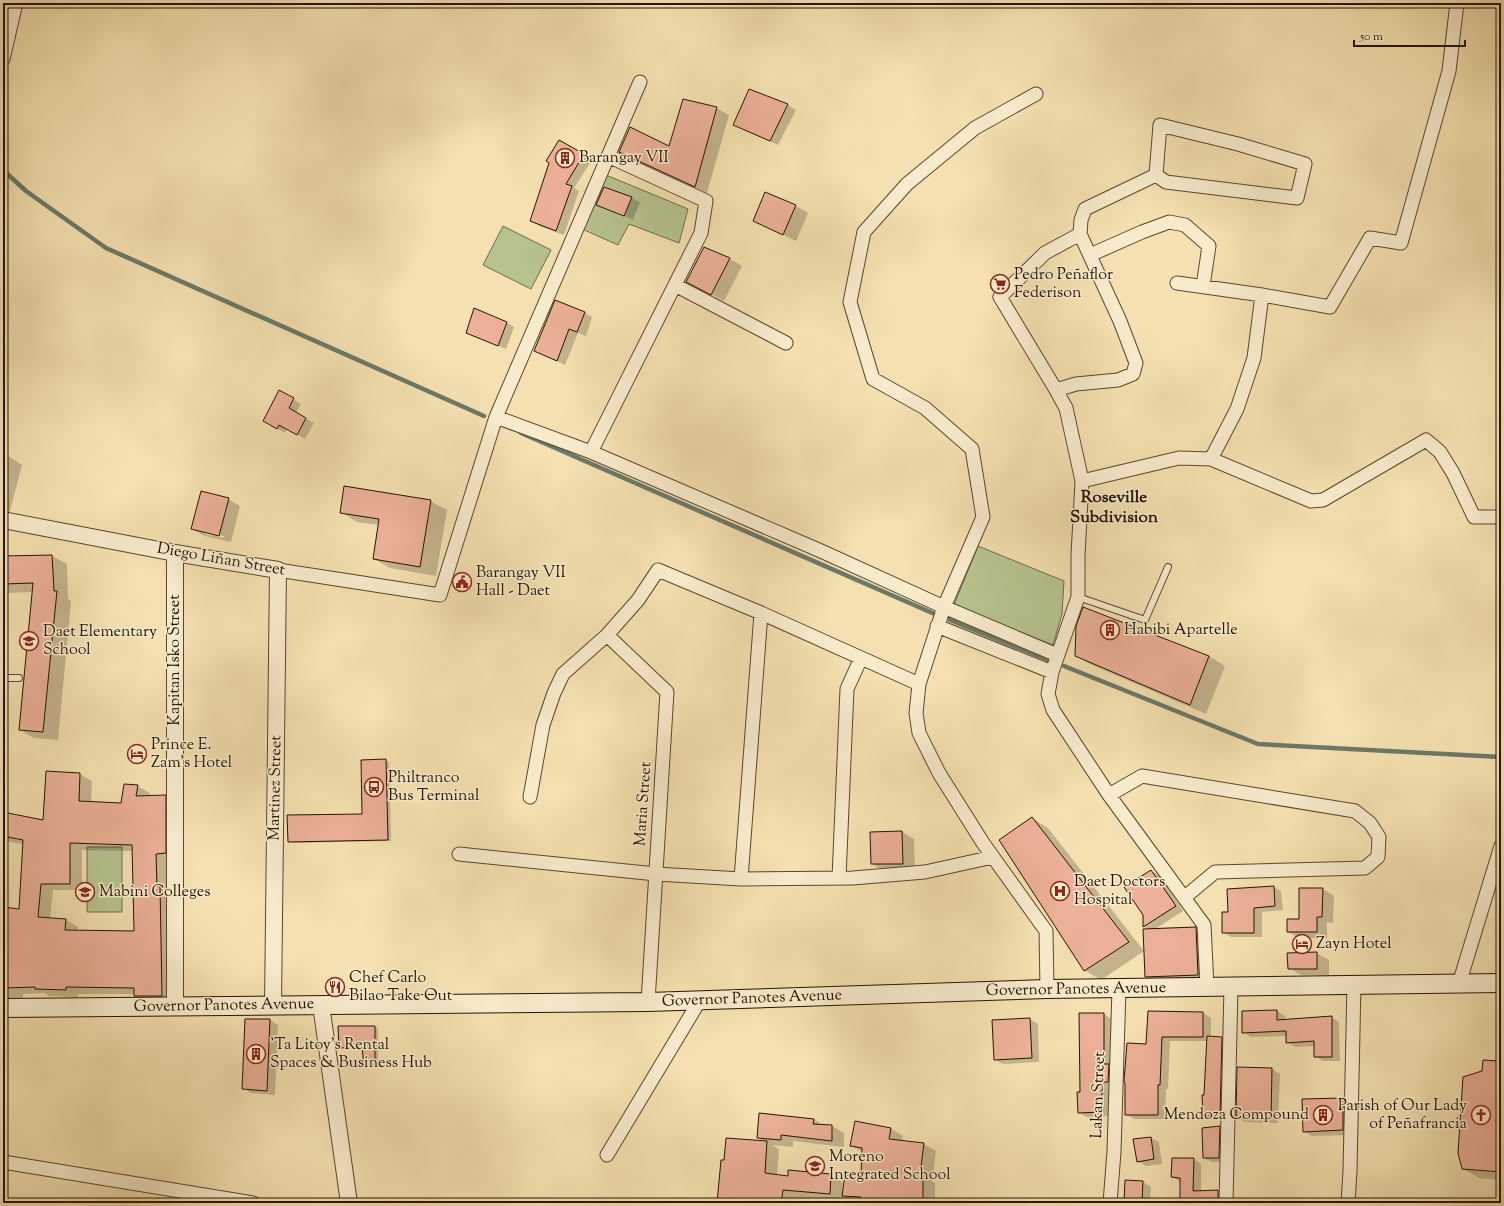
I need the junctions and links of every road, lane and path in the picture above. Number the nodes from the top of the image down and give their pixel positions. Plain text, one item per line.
1 (16, 3) edge
2 (1457, 3) edge
3 (3, 59) edge
4 (640, 82) dead end
5 (1036, 94) dead end
6 (608, 156) junction
7 (1156, 175) junction
8 (1080, 234) junction
9 (1090, 255) junction
10 (1177, 283) dead end
11 (675, 285) junction
12 (1203, 286) junction
13 (1262, 295) junction
14 (786, 343) dead end
15 (1056, 390) junction
16 (496, 417) junction
17 (591, 452) junction
18 (1211, 459) junction
19 (1082, 480) junction
20 (1501, 517) edge
21 (3, 520) edge
22 (175, 553) junction
23 (1168, 567) dead end
24 (278, 570) junction
25 (1078, 597) junction
26 (944, 607) junction
27 (761, 613) junction
28 (938, 626) junction
29 (606, 635) junction
30 (1057, 655) junction
31 (861, 658) junction
32 (1052, 672) junction
33 (3, 678) edge
34 (19, 678) dead end
35 (919, 684) junction
36 (1109, 795) junction
37 (530, 797) dead end
38 (1501, 846) edge
39 (459, 854) dead end
40 (993, 857) junction
41 (656, 874) junction
42 (741, 878) junction
43 (839, 878) junction
44 (1185, 897) junction
45 (1501, 983) edge
46 (1459, 984) junction
47 (1354, 985) junction
48 (1207, 987) junction
49 (1231, 987) junction
50 (1047, 989) junction
51 (1119, 989) junction
52 (700, 1000) junction
53 (648, 1002) junction
54 (321, 1005) junction
55 (273, 1006) junction
56 (175, 1007) junction
57 (3, 1008) edge
58 (607, 1155) dead end
59 (3, 1162) edge
60 (253, 1203) edge
61 (349, 1203) edge
62 (1110, 1203) edge
63 (1226, 1203) edge
64 (1348, 1203) edge

1 - 3 street
2 - 13 street
4 - 6 street
5 - 26 street
6 - 11 street
6 - 16 street
7 - 7 street
7 - 8 street
8 - 9 street
8 - 15 street
9 - 12 street
9 - 15 street
10 - 12 street
11 - 14 street
11 - 17 street
12 - 13 street
13 - 18 street
15 - 19 street
16 - 17 street
16 - 24 street, Diego Liñan Street
17 - 26 street
18 - 19 street
18 - 20 street
19 - 25 street
21 - 22 street, Diego Liñan Street
22 - 24 street, Diego Liñan Street
22 - 56 street, Kapitan Isko Street
23 - 25 lane
24 - 55 street, Martinez Street
25 - 30 street
26 - 28 street
26 - 30 street
27 - 29 street
27 - 31 street
27 - 42 street
28 - 32 street
28 - 35 street
29 - 37 street
29 - 41 street, Maria Street
30 - 32 street
31 - 35 street
31 - 43 street
32 - 36 street
33 - 34 lane
35 - 40 street
36 - 44 street
36 - 44 street
38 - 46 street
39 - 41 street
40 - 43 street
40 - 50 street
41 - 42 street
41 - 53 street, Maria Street
42 - 43 street
44 - 48 street
45 - 46 main road, Governor Panotes Avenue
46 - 47 main road, Governor Panotes Avenue
47 - 49 main road, Governor Panotes Avenue
47 - 64 street
48 - 49 main road, Governor Panotes Avenue
48 - 51 main road, Governor Panotes Avenue
49 - 63 street
50 - 51 main road, Governor Panotes Avenue
50 - 52 main road, Governor Panotes Avenue
51 - 62 street, Lakan Street
52 - 53 main road, Governor Panotes Avenue
52 - 58 street
53 - 54 main road, Governor Panotes Avenue
54 - 55 main road, Governor Panotes Avenue
54 - 61 street
55 - 56 main road, Governor Panotes Avenue
56 - 57 main road, Governor Panotes Avenue
59 - 60 street

